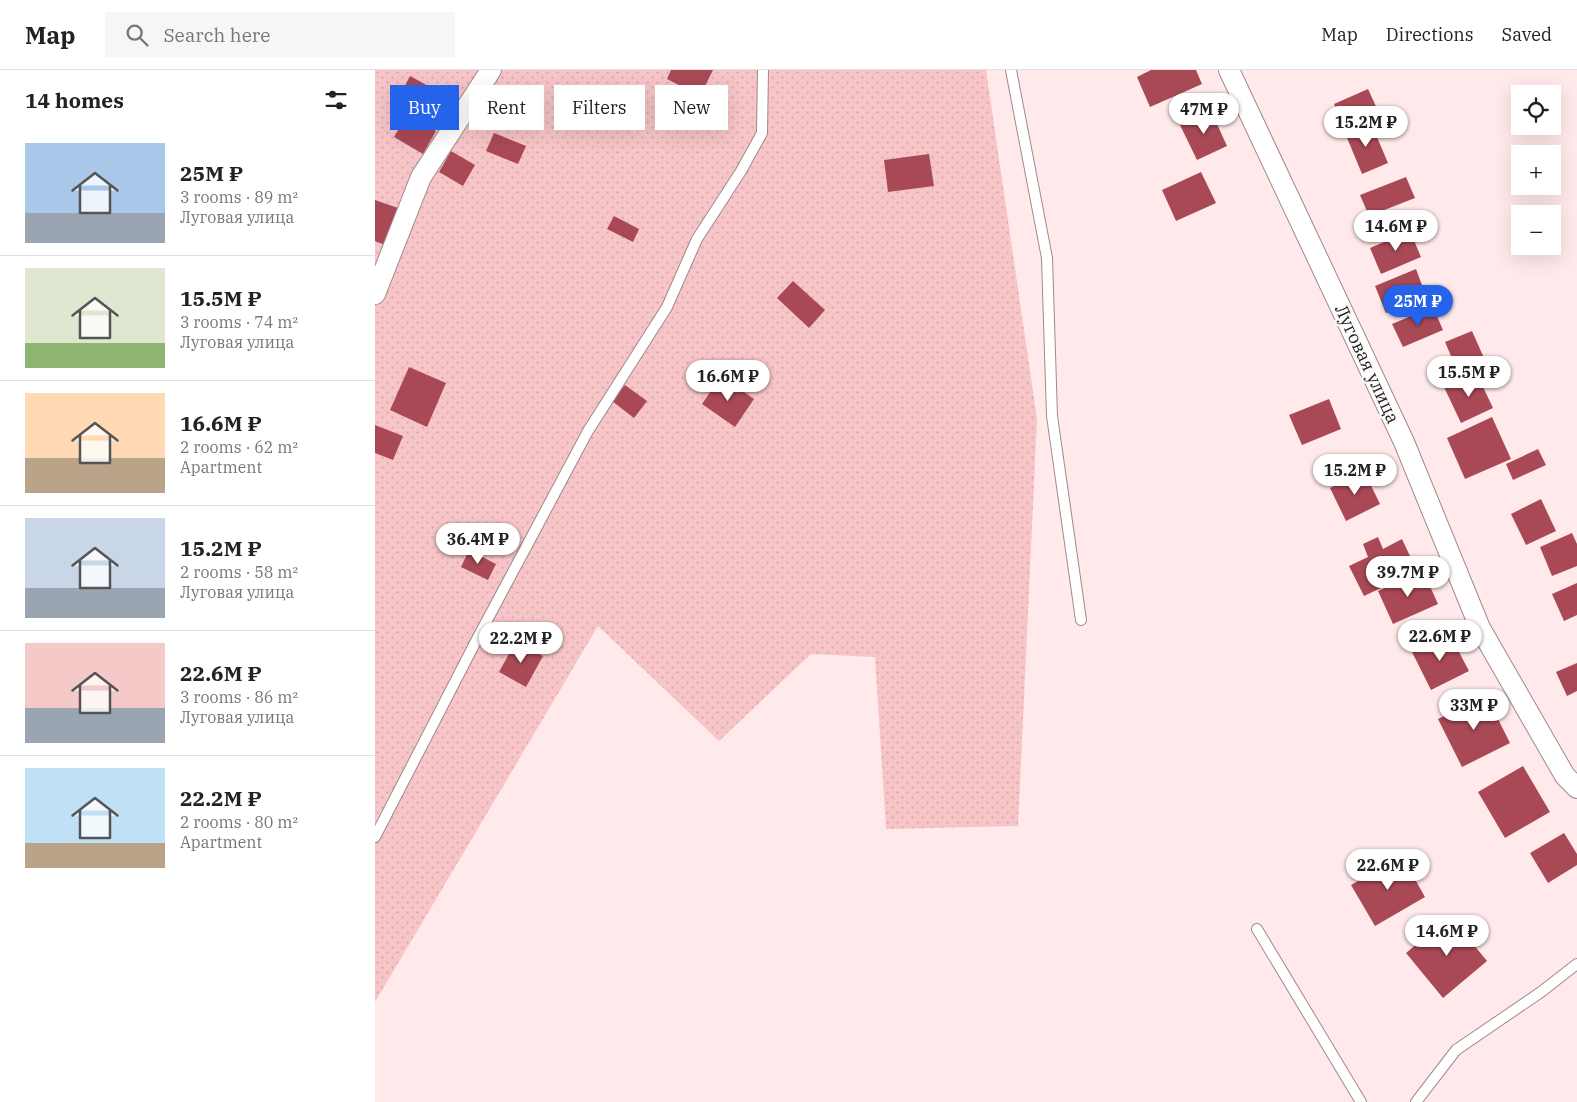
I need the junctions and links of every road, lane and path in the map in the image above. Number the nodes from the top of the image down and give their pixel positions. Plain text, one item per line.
1 (491, 70) edge
2 (763, 70) edge
3 (1011, 70) edge
4 (1229, 70) edge
5 (375, 294) edge
6 (1081, 620) dead end
7 (1577, 788) edge
8 (375, 837) edge
9 (1257, 929) dead end
10 (1577, 964) edge
11 (1361, 1102) edge
12 (1416, 1102) edge

1 - 5 street
2 - 8 lane
3 - 6 lane
4 - 7 street, Луговая улица
9 - 11 lane
10 - 12 lane

